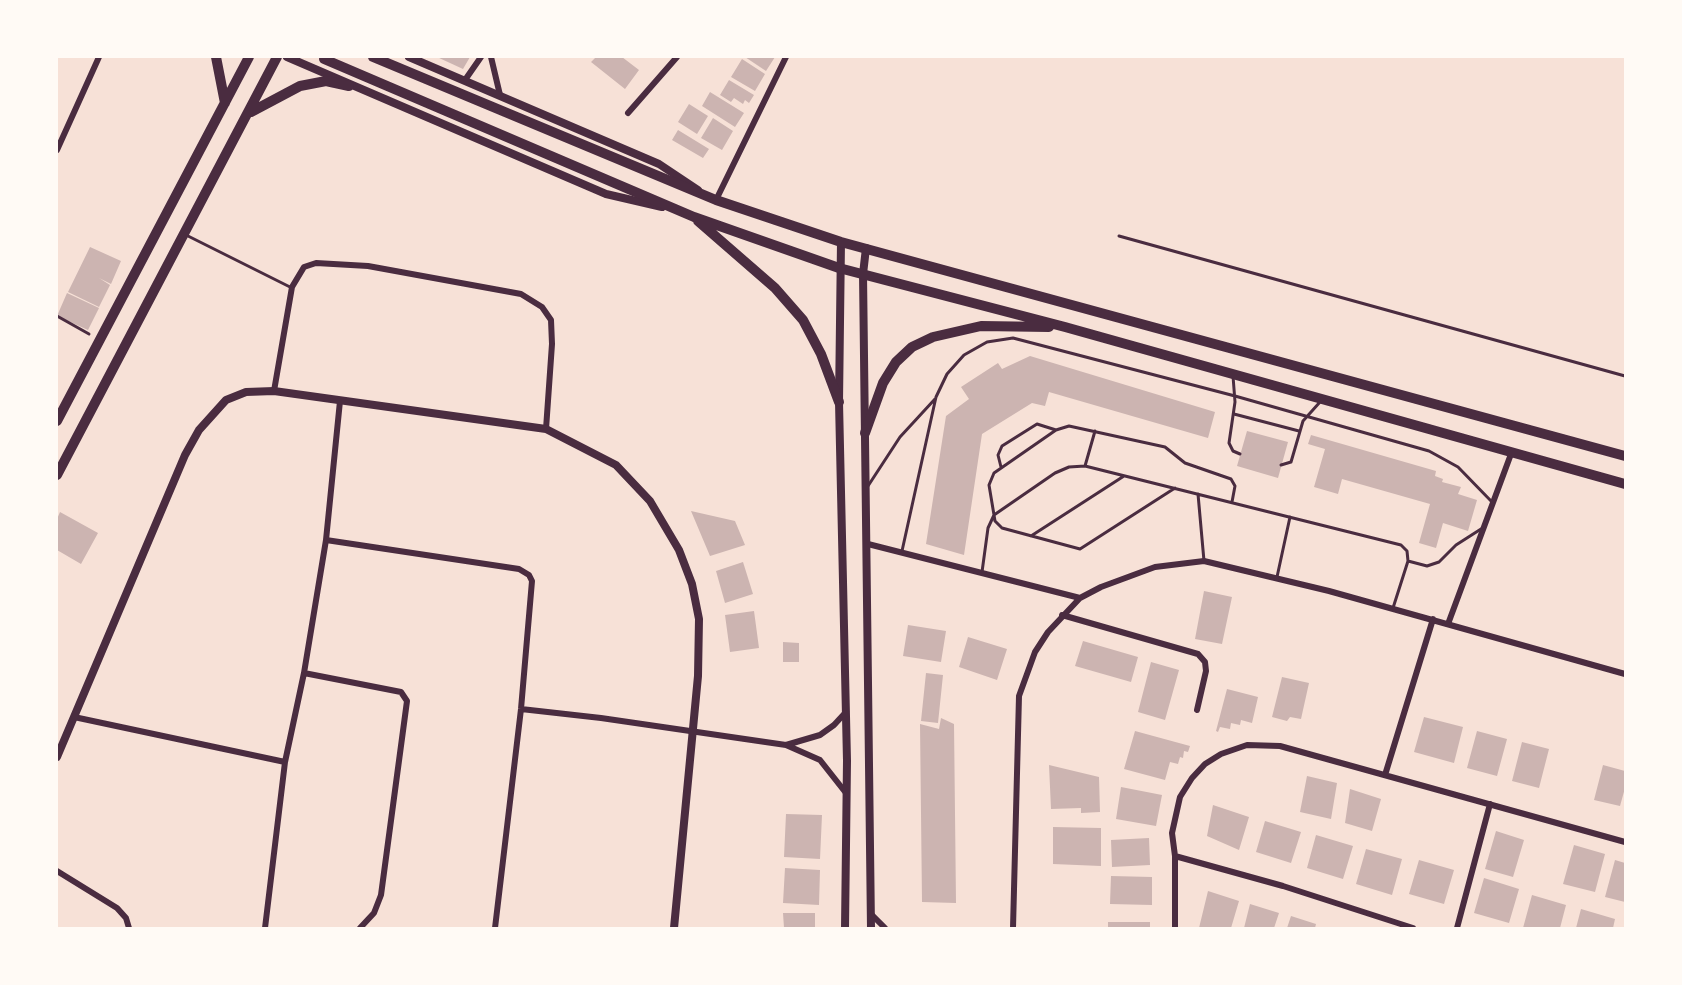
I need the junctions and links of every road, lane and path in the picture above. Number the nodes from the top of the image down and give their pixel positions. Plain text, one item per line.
1 (99, 57) edge
2 (216, 57) edge
3 (249, 57) edge
4 (277, 57) edge
5 (287, 57) edge
6 (305, 57) edge
7 (373, 57) edge
8 (409, 57) edge
9 (481, 57) edge
10 (492, 57) edge
11 (677, 57) edge
12 (786, 57) edge
13 (324, 59) dead end
14 (309, 66) junction
15 (465, 80) junction
16 (349, 86) junction
17 (500, 95) junction
18 (225, 103) junction
19 (628, 112) dead end
20 (248, 114) junction
21 (57, 150) edge
22 (700, 192) junction
23 (716, 200) junction
24 (680, 210) junction
25 (694, 217) junction
26 (184, 234) junction
27 (1119, 236) dead end
28 (841, 242) junction
29 (866, 248) junction
30 (839, 268) junction
31 (863, 274) junction
32 (292, 287) junction
33 (57, 316) edge
34 (1065, 327) junction
35 (94, 336) dead end
36 (1232, 375) junction
37 (1625, 376) edge
38 (274, 391) junction
39 (1235, 396) junction
40 (936, 397) junction
41 (1322, 400) junction
42 (340, 401) junction
43 (839, 402) junction
44 (1234, 414) junction
45 (1306, 416) junction
46 (57, 421) edge
47 (546, 429) junction
48 (1056, 430) junction
49 (1095, 431) junction
50 (1299, 431) junction
51 (865, 433) junction
52 (1240, 454) dead end
53 (1511, 454) junction
54 (1625, 456) edge
55 (1281, 465) dead end
56 (1085, 466) junction
57 (1001, 468) junction
58 (57, 475) edge
59 (1124, 476) junction
60 (1625, 484) edge
61 (867, 487) junction
62 (1175, 488) junction
63 (1198, 494) junction
64 (1232, 502) junction
65 (1492, 502) junction
66 (994, 516) junction
67 (1290, 517) junction
68 (1483, 528) junction
69 (1031, 536) junction
70 (326, 540) junction
71 (868, 544) junction
72 (902, 553) junction
73 (1204, 561) junction
74 (1408, 561) junction
75 (982, 573) junction
76 (1276, 579) junction
77 (1080, 598) junction
78 (1393, 608) junction
79 (1062, 615) junction
80 (1433, 620) junction
81 (1448, 624) junction
82 (304, 673) junction
83 (1625, 674) edge
84 (521, 709) junction
85 (1197, 710) dead end
86 (846, 712) junction
87 (74, 717) junction
88 (694, 733) junction
89 (786, 746) junction
90 (57, 757) edge
91 (285, 762) junction
92 (1385, 775) junction
93 (847, 794) junction
94 (1490, 804) junction
95 (1625, 842) edge
96 (1175, 856) junction
97 (57, 871) edge
98 (871, 915) junction
99 (1387, 920) junction
100 (129, 928) edge
101 (265, 928) edge
102 (360, 928) edge
103 (495, 928) edge
104 (674, 928) edge
105 (845, 928) edge
106 (871, 928) edge
107 (885, 928) edge
108 (1013, 928) edge
109 (1175, 928) edge
110 (1385, 928) edge
111 (1413, 928) edge
112 (1457, 928) edge

1 - 21 street
2 - 18 highway
3 - 18 highway
4 - 20 highway
5 - 14 street
6 - 14 street
7 - 22 highway
8 - 15 street
9 - 15 street
10 - 17 street
11 - 19 street
12 - 23 street
13 - 24 highway
14 - 16 street
15 - 17 street
16 - 20 highway
16 - 24 street
17 - 22 street
18 - 46 highway
20 - 26 highway
22 - 23 highway
23 - 28 highway
24 - 25 highway
25 - 30 highway
25 - 43 highway
26 - 32 lane
26 - 58 highway
27 - 37 path
28 - 29 highway
28 - 30 street
29 - 31 street
29 - 54 highway
30 - 31 highway
30 - 43 street
31 - 34 highway
31 - 51 street
32 - 38 street
32 - 47 street
33 - 35 path
34 - 36 highway
34 - 51 highway
36 - 39 lane
36 - 41 highway
38 - 42 street
38 - 87 street
39 - 40 lane
39 - 44 lane
39 - 45 lane
40 - 61 lane
40 - 72 lane
41 - 45 lane
41 - 53 highway
42 - 47 street
42 - 70 street
43 - 86 street
44 - 50 lane
44 - 52 lane
45 - 50 lane
45 - 65 lane
47 - 88 street
48 - 49 lane
48 - 57 lane
48 - 57 lane
49 - 56 lane
49 - 64 lane
50 - 55 lane
51 - 61 street
53 - 60 highway
53 - 65 street
56 - 59 lane
56 - 66 lane
57 - 66 lane
59 - 62 lane
59 - 69 lane
61 - 71 street
62 - 63 lane
62 - 69 lane
63 - 64 lane
63 - 73 lane
64 - 67 lane
65 - 68 street
66 - 69 lane
66 - 75 lane
67 - 74 lane
67 - 76 lane
68 - 74 lane
68 - 81 street
70 - 82 street
70 - 84 street
71 - 72 street
71 - 98 street
72 - 75 street
73 - 76 street
73 - 77 street
74 - 78 lane
75 - 77 street
76 - 78 street
77 - 79 street
78 - 80 street
79 - 85 street
79 - 108 street
80 - 81 street
80 - 92 street
81 - 83 street
82 - 91 street
82 - 102 street
84 - 88 street
84 - 103 street
86 - 89 street
86 - 93 street
87 - 90 street
87 - 91 street
88 - 89 street
88 - 104 street
89 - 93 street
91 - 101 street
92 - 94 street
92 - 96 street
93 - 105 street
94 - 95 street
94 - 112 street
96 - 99 street
96 - 109 street
97 - 100 street
98 - 106 street
98 - 107 street
99 - 110 street
99 - 111 street

